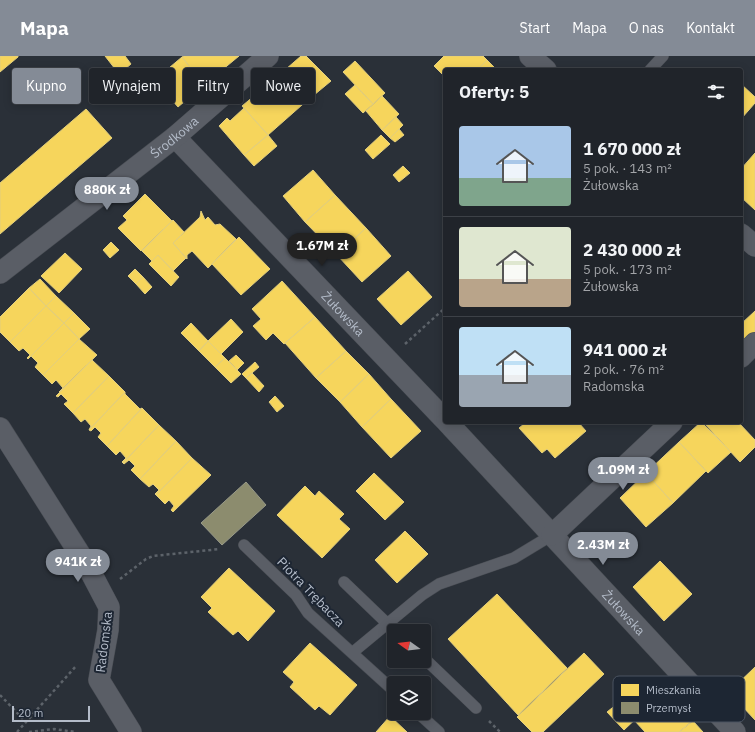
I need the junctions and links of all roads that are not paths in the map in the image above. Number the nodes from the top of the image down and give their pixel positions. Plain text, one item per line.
1 (268, 56) edge
2 (530, 56) edge
3 (663, 56) edge
4 (544, 68) edge
5 (652, 68) edge
6 (175, 137) junction
7 (743, 236) edge
8 (755, 246) edge
9 (0, 273) edge
10 (755, 343) edge
11 (743, 355) edge
12 (443, 418) edge
13 (449, 424) edge
14 (670, 424) edge
15 (0, 428) edge
16 (552, 535) junction
17 (244, 544) dead end
18 (344, 582) dead end
19 (388, 624) edge
20 (394, 624) edge
21 (387, 630) edge
22 (352, 654) junction
23 (431, 665) edge
24 (683, 676) edge
25 (387, 686) edge
26 (476, 708) dead end
27 (426, 720) edge
28 (726, 722) edge
29 (131, 732) edge
30 (439, 732) edge
31 (735, 732) edge

1 - 6 street, Środkowa
2 - 4 street
3 - 5 lane
6 - 9 street, Środkowa
6 - 12 street, Żułowska
7 - 8 street
10 - 11 street
13 - 16 street, Żułowska
14 - 16 street
15 - 29 street, Radomska
16 - 20 lane
16 - 24 street, Żułowska
17 - 22 lane, Piotra Trębacza
18 - 19 lane
21 - 22 lane
22 - 25 lane, Piotra Trębacza
23 - 26 lane
27 - 30 lane
28 - 31 street, Żułowska

